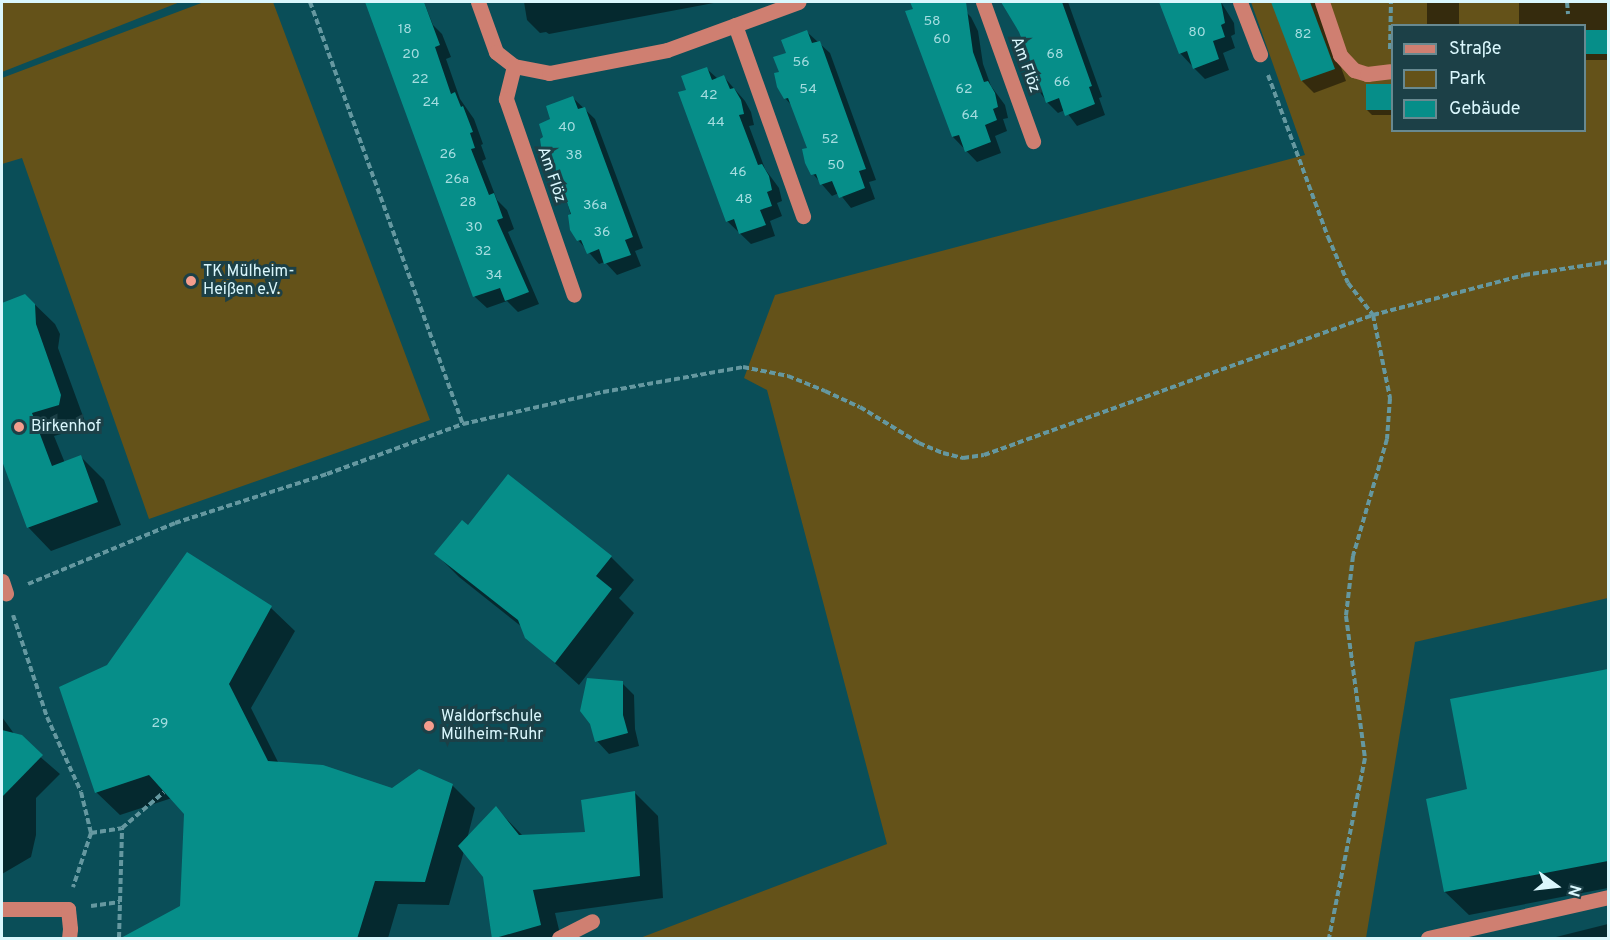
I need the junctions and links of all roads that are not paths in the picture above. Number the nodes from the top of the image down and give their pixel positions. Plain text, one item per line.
1 (478, 2) edge
2 (798, 2) edge
3 (982, 2) edge
4 (1240, 2) edge
5 (1322, 2) edge
6 (735, 25) junction
7 (1260, 54) road end
8 (514, 66) junction
9 (1390, 71) road end
10 (1033, 141) dead end
11 (803, 216) dead end
12 (574, 295) dead end
13 (1608, 897) edge
14 (2, 909) edge
15 (592, 921) dead end
16 (69, 939) edge
17 (558, 939) edge
18 (1428, 939) edge

1 - 8 street
2 - 6 street
3 - 10 street, Am Flöz
4 - 7 street
5 - 9 street
6 - 8 street
6 - 11 street
8 - 12 street, Am Flöz
13 - 18 street
14 - 16 street
15 - 17 street

